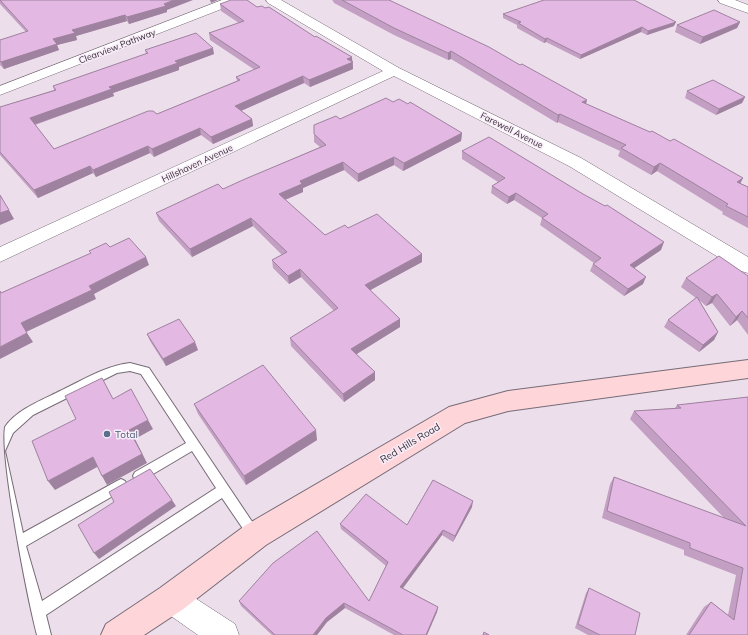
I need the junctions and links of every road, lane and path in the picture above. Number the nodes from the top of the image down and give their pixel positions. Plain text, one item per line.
1 (233, 0) edge
2 (272, 0) edge
3 (724, 0) edge
4 (748, 9) edge
5 (394, 71) junction
6 (0, 92) edge
7 (0, 255) edge
8 (748, 266) edge
9 (748, 369) edge
10 (194, 444) junction
11 (0, 449) edge
12 (0, 454) edge
13 (222, 490) junction
14 (256, 535) junction
15 (20, 542) junction
16 (171, 599) junction
17 (38, 612) junction
18 (44, 635) edge
19 (117, 635) edge
20 (224, 635) edge

1 - 6 street, Clearview Pathway
2 - 5 street, Farewell Avenue
3 - 4 street
5 - 7 street, Hillshaven Avenue
5 - 8 street, Farewell Avenue
9 - 14 main road, Red Hills Road
10 - 11 lane
10 - 13 lane
10 - 15 lane
12 - 15 lane
13 - 14 lane
13 - 17 lane
14 - 16 main road, Red Hills Road
15 - 17 lane
16 - 19 main road, Red Hills Road
16 - 20 street
17 - 18 lane

